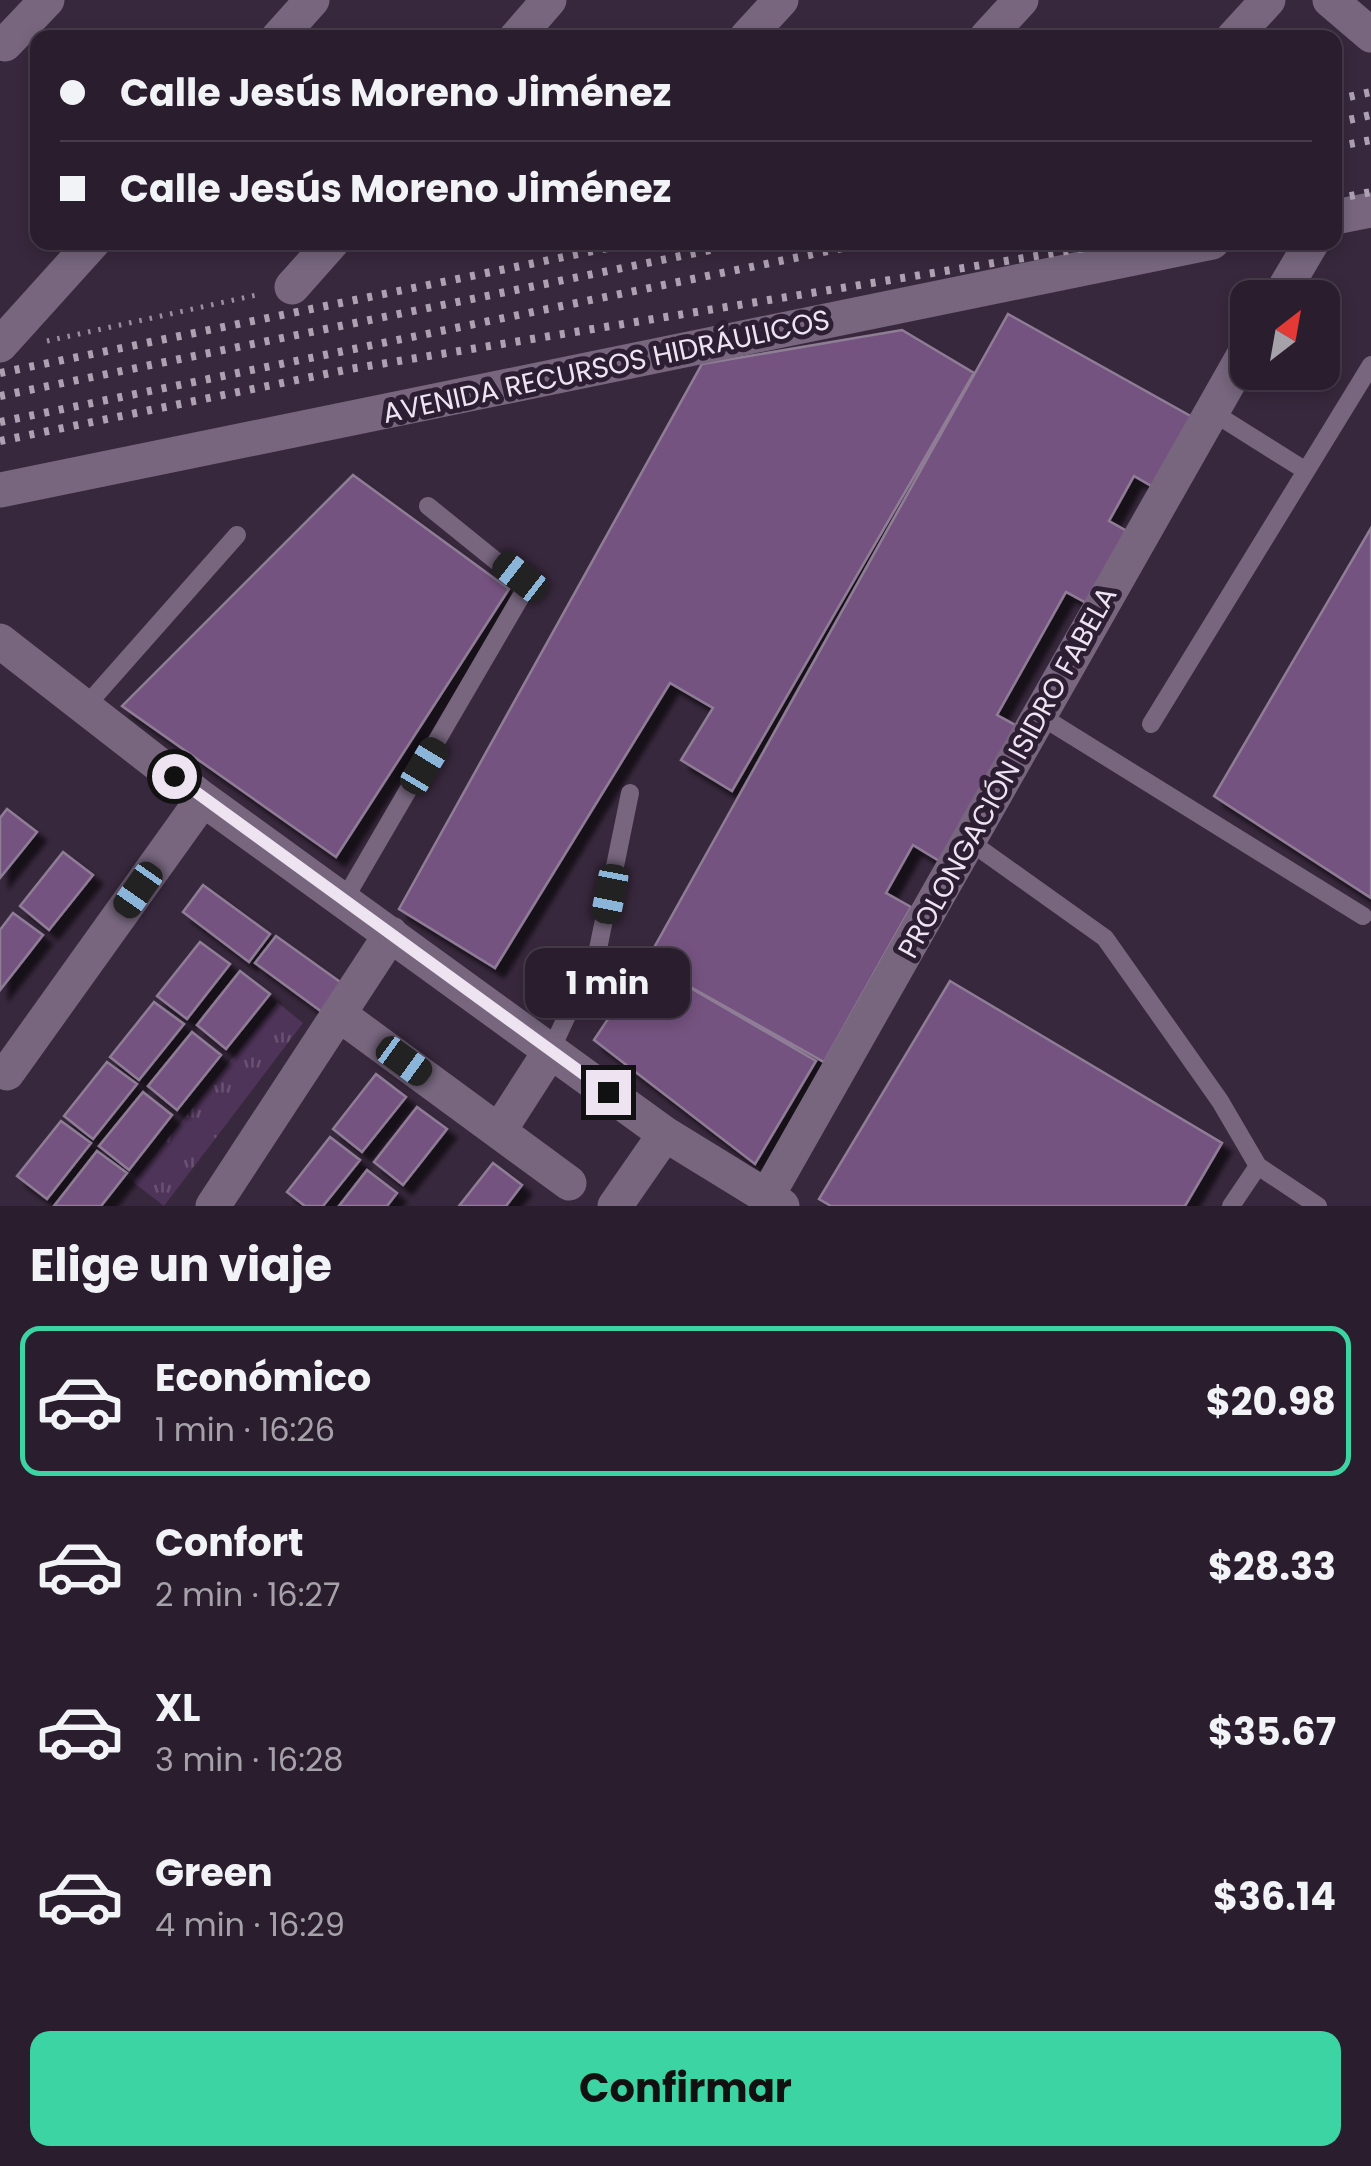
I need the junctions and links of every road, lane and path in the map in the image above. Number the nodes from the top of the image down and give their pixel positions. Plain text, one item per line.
1 (47, 0) edge
2 (312, 0) edge
3 (550, 0) edge
4 (781, 0) edge
5 (1021, 0) edge
6 (1268, 0) edge
7 (1330, 0) edge
8 (285, 30) edge
9 (523, 30) edge
10 (753, 30) edge
11 (993, 30) edge
12 (1240, 30) edge
13 (1371, 34) edge
14 (5, 44) dead end
15 (1371, 210) edge
16 (1342, 216) edge
17 (86, 250) edge
18 (325, 250) edge
19 (1173, 250) edge
20 (1307, 250) edge
21 (1289, 280) edge
22 (292, 287) joint
23 (39, 343) dead end
24 (0, 345) edge
25 (1371, 365) edge
26 (1230, 377) edge
27 (1209, 410) junction
28 (1303, 469) junction
29 (0, 490) edge
30 (428, 506) dead end
31 (237, 534) dead end
32 (0, 641) edge
33 (85, 707) junction
34 (1040, 715) junction
35 (1151, 724) dead end
36 (630, 793) dead end
37 (203, 799) junction
38 (969, 841) junction
39 (344, 900) junction
40 (1363, 916) dead end
41 (391, 934) junction
42 (340, 1014) junction
43 (551, 1050) junction
44 (7, 1073) dead end
45 (498, 1131) junction
46 (665, 1134) junction
47 (1258, 1166) junction
48 (569, 1183) dead end
49 (774, 1201) edge
50 (214, 1206) edge
51 (615, 1206) edge
52 (1231, 1206) edge
53 (1318, 1206) edge

1 - 14 street
2 - 8 street
3 - 9 street
4 - 10 street
5 - 11 street
6 - 12 street
7 - 13 street
15 - 16 street
17 - 24 street
18 - 22 street
19 - 29 street, AVENIDA RECURSOS HIDRÁULICOS
20 - 21 street
22 - 23 path
25 - 28 lane
26 - 27 street, PROLONGACIÓN ISIDRO FABELA
27 - 28 lane
27 - 34 street, PROLONGACIÓN ISIDRO FABELA
28 - 35 lane
30 - 39 lane
31 - 33 lane
32 - 33 street
33 - 37 street
34 - 38 street, PROLONGACIÓN ISIDRO FABELA
34 - 40 lane
36 - 43 lane
37 - 39 street
37 - 44 street
38 - 47 lane
38 - 49 street, PROLONGACIÓN ISIDRO FABELA
39 - 41 street
41 - 42 street
41 - 43 street
42 - 45 street
42 - 50 street
43 - 45 street
43 - 46 street
45 - 48 street
46 - 49 street
46 - 51 street
47 - 52 lane
47 - 53 lane

